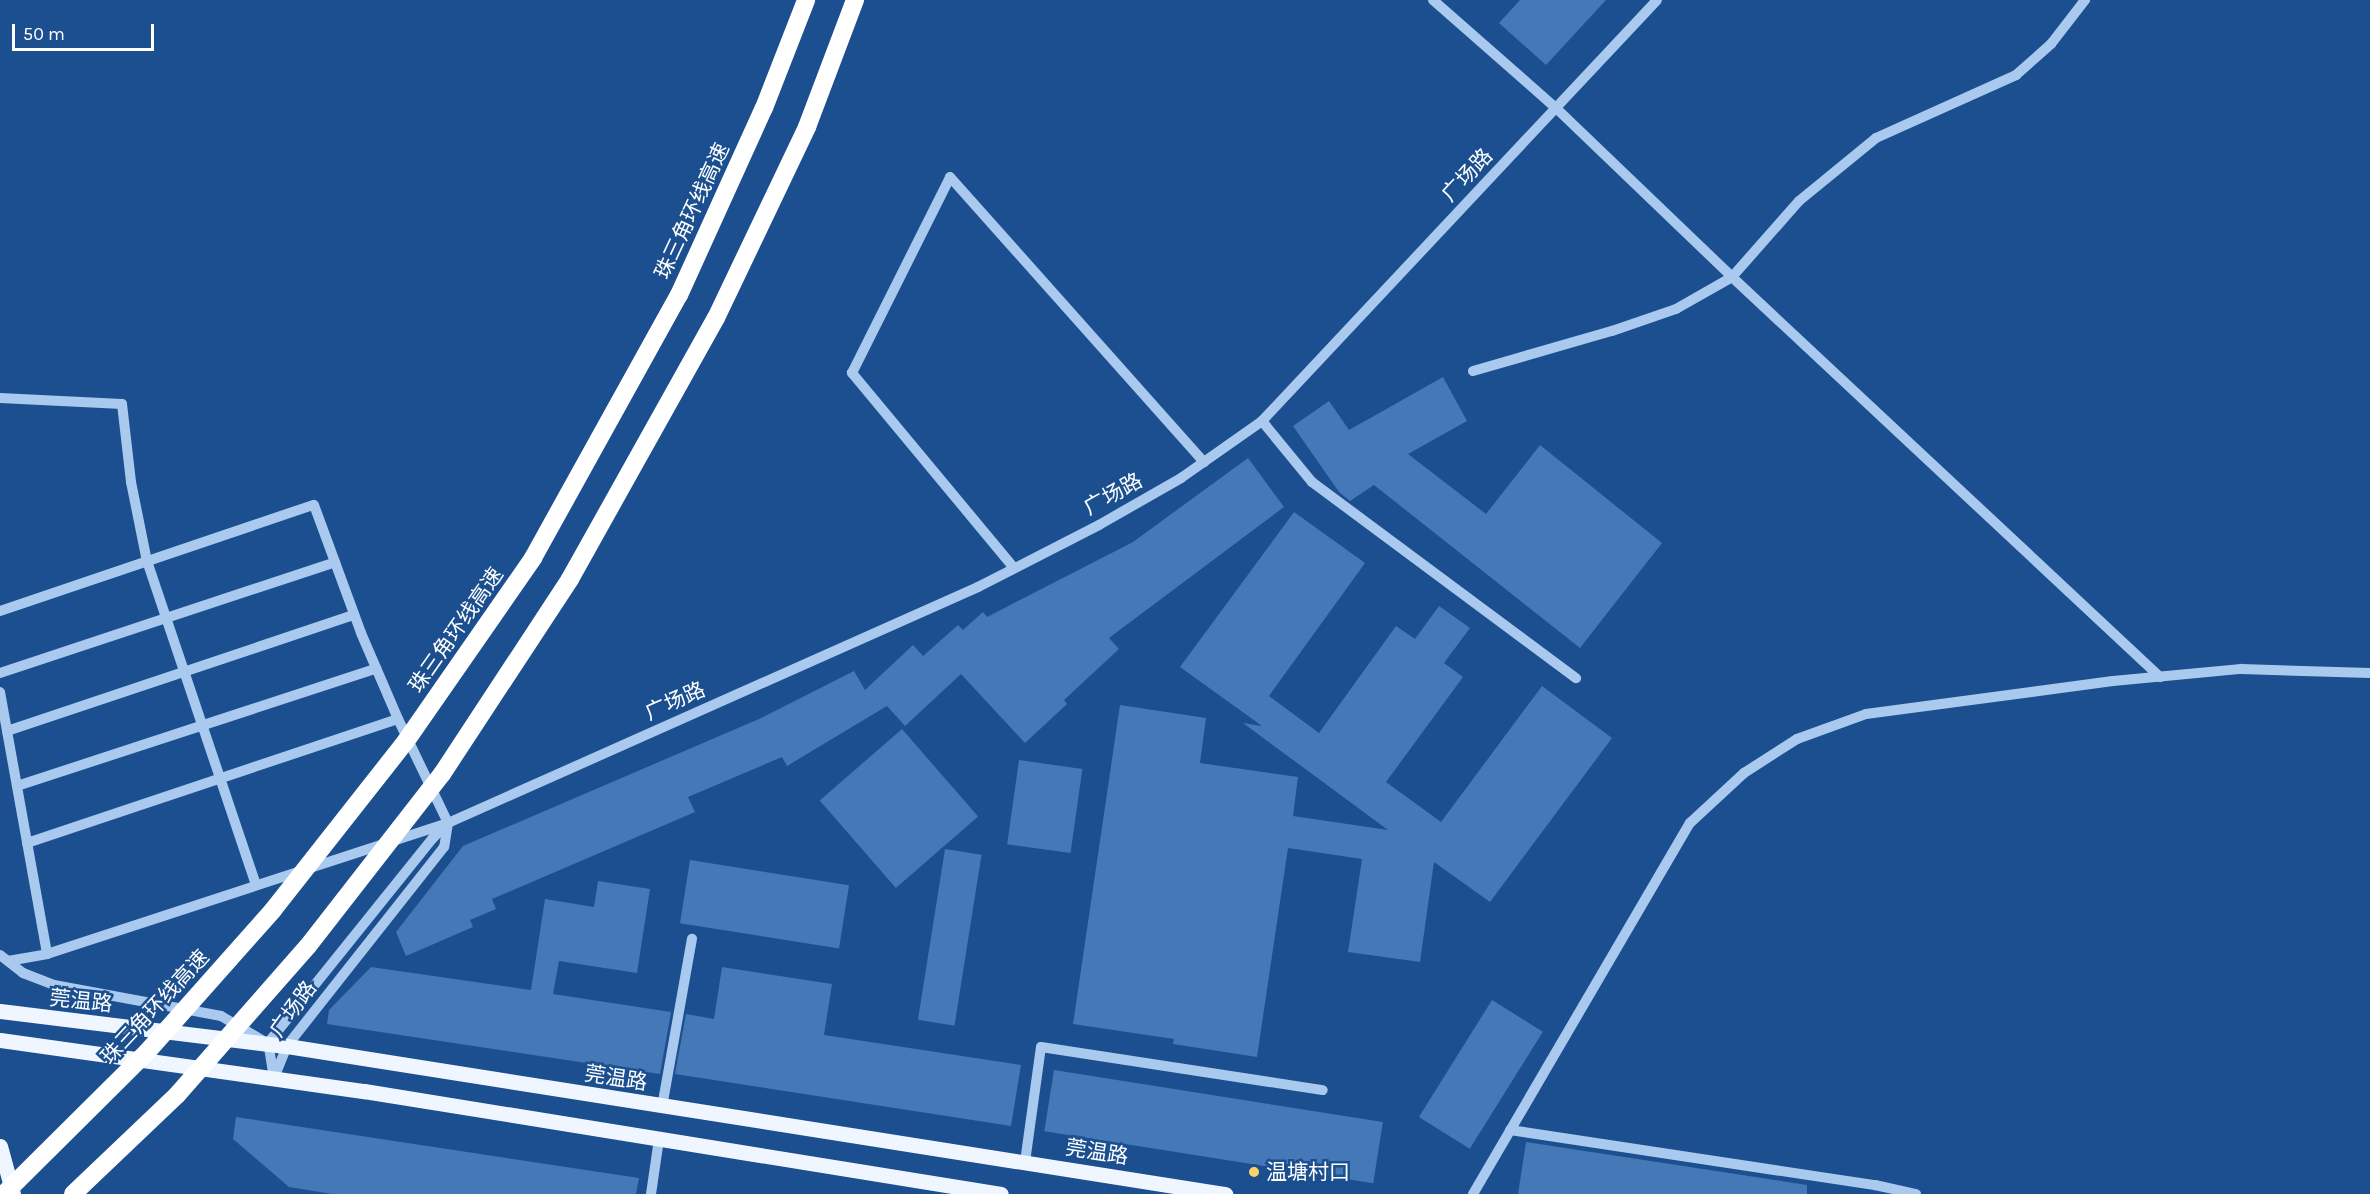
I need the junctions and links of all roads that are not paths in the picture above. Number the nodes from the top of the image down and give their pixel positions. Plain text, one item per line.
1 (806, 0) edge
2 (855, 0) edge
3 (1433, 0) edge
4 (1657, 0) edge
5 (2085, 0) edge
6 (1557, 109) junction
7 (1732, 277) junction
8 (1473, 371) dead end
9 (0, 398) edge
10 (1262, 421) junction
11 (1204, 462) junction
12 (147, 561) junction
13 (335, 562) junction
14 (1014, 568) junction
15 (0, 611) edge
16 (354, 615) junction
17 (166, 618) junction
18 (376, 669) junction
19 (184, 672) junction
20 (0, 673) edge
21 (2370, 673) edge
22 (2160, 677) junction
23 (1576, 678) dead end
24 (0, 692) edge
25 (398, 719) junction
26 (202, 725) junction
27 (7, 731) junction
28 (220, 779) junction
29 (17, 786) junction
30 (448, 823) junction
31 (27, 843) junction
32 (256, 885) junction
33 (692, 939) dead end
34 (47, 954) junction
35 (4, 958) edge
36 (0, 1011) edge
37 (0, 1040) edge
38 (268, 1043) junction
39 (287, 1046) junction
40 (274, 1079) junction
41 (1323, 1090) dead end
42 (662, 1107) junction
43 (1510, 1130) junction
44 (659, 1139) junction
45 (0, 1146) edge
46 (1025, 1162) junction
47 (1874, 1189) edge
48 (1475, 1191) edge
49 (4, 1194) edge
50 (13, 1194) edge
51 (73, 1194) edge
52 (651, 1194) edge
53 (1001, 1194) edge
54 (1225, 1194) edge
55 (1916, 1194) edge

1 - 49 highway, 珠三角环线高速
2 - 51 highway
3 - 6 street
4 - 6 street, 广场路
5 - 7 street
6 - 7 street
6 - 10 street, 广场路
7 - 8 street
7 - 22 street
9 - 12 street
10 - 11 street, 广场路
10 - 23 street
11 - 14 street, 广场路
11 - 14 street
12 - 13 street
12 - 15 street
12 - 17 street
13 - 16 street
13 - 17 street
14 - 30 street, 广场路
16 - 18 street
16 - 19 street
17 - 19 street
17 - 20 street
18 - 25 street
18 - 26 street
19 - 26 street
19 - 27 street
21 - 22 street
22 - 43 street
24 - 27 street
25 - 28 street
25 - 30 street
26 - 28 street
26 - 29 street
27 - 29 street
28 - 31 street
28 - 32 street
29 - 31 street
30 - 32 street, 广场路
30 - 38 street, 广场路
30 - 39 street, 广场路
31 - 34 street
32 - 34 street, 广场路
33 - 42 street
34 - 35 street, 广场路
35 - 38 street
36 - 38 main road, 莞温路
37 - 40 main road
38 - 39 main road, 莞温路
38 - 40 street, 广场路
39 - 40 street, 广场路
39 - 42 main road, 莞温路
40 - 44 main road
41 - 46 street
42 - 46 main road, 莞温路
43 - 47 street
43 - 48 street
44 - 52 street
44 - 53 main road
45 - 50 main road
46 - 54 main road, 莞温路
47 - 55 street

